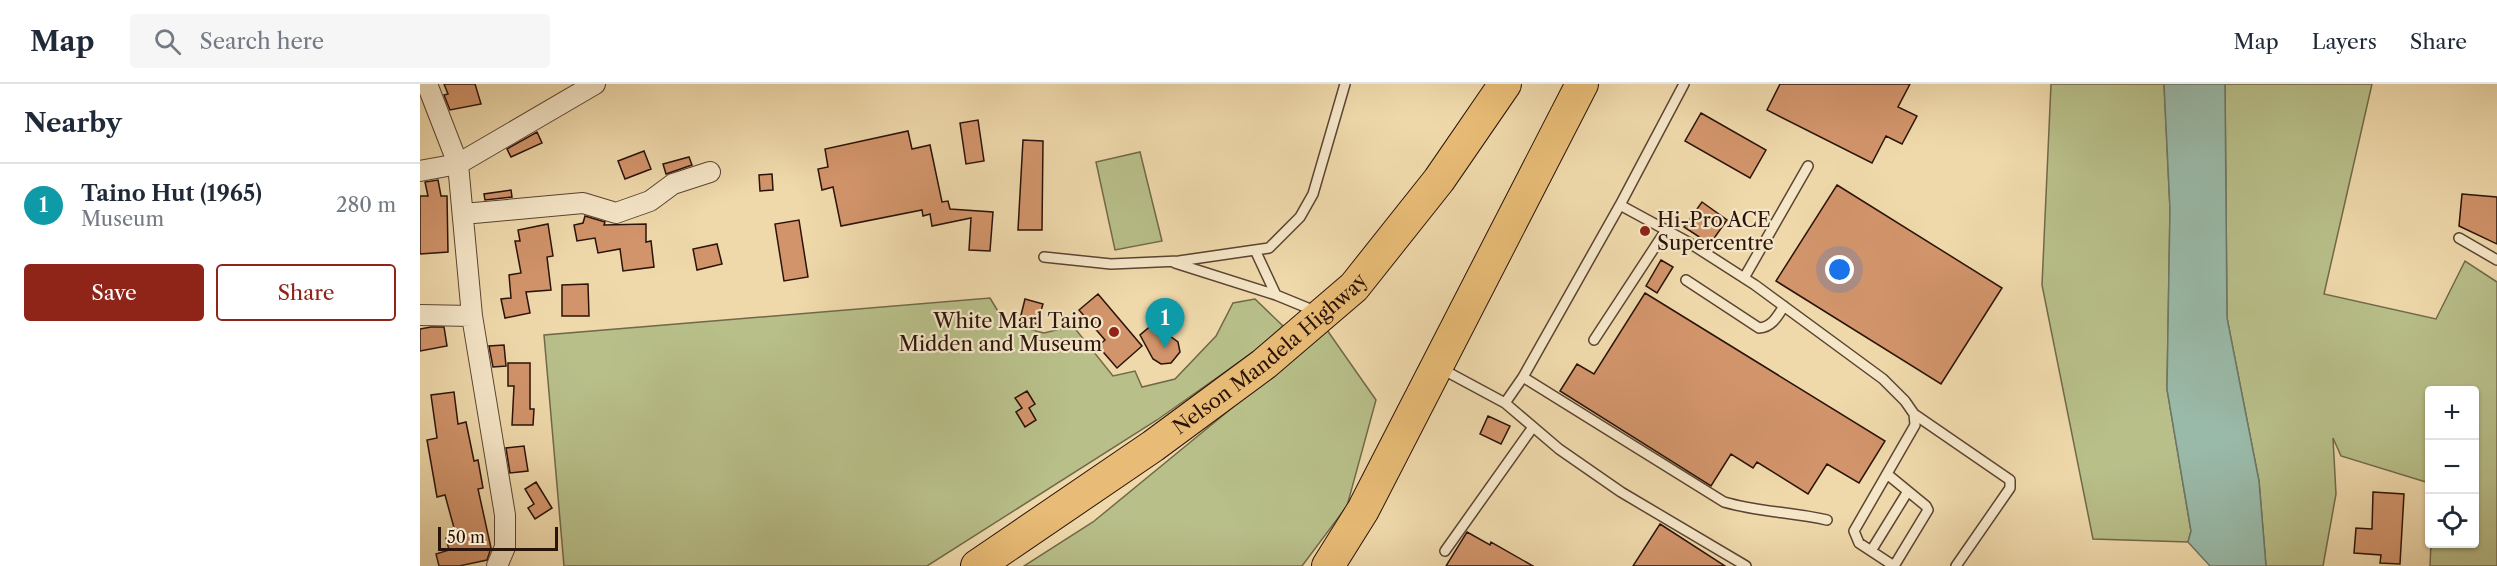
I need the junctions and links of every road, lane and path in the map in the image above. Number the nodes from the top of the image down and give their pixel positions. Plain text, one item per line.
1 (427, 84) edge
2 (595, 84) edge
3 (1345, 84) edge
4 (1505, 84) edge
5 (1582, 84) edge
6 (1684, 84) edge
7 (458, 164) junction
8 (1808, 166) dead end
9 (420, 171) edge
10 (710, 172) dead end
11 (1620, 205) junction
12 (463, 214) junction
13 (1666, 230) junction
14 (2459, 238) dead end
15 (1255, 250) junction
16 (1044, 257) dead end
17 (2497, 260) edge
18 (1170, 261) junction
19 (1744, 278) junction
20 (1686, 280) dead end
21 (1276, 295) junction
22 (1784, 306) junction
23 (420, 315) edge
24 (1322, 315) junction
25 (472, 316) junction
26 (1594, 340) dead end
27 (1438, 367) junction
28 (1523, 377) junction
29 (1505, 403) junction
30 (1914, 414) junction
31 (1533, 427) junction
32 (1887, 474) junction
33 (1908, 491) junction
34 (1827, 520) dead end
35 (1445, 551) dead end
36 (1871, 551) junction
37 (497, 566) edge
38 (977, 566) edge
39 (1328, 566) edge
40 (1746, 566) edge
41 (1956, 566) edge

1 - 7 street
2 - 7 street
3 - 15 lane
4 - 24 highway, Nelson Mandela Highway
5 - 27 highway
6 - 11 lane
7 - 9 street
7 - 12 street
8 - 19 lane
10 - 12 street
11 - 13 lane
11 - 28 lane
12 - 25 street
13 - 19 lane
13 - 26 lane
14 - 17 lane
15 - 18 lane
15 - 21 lane
16 - 18 lane
18 - 21 lane
19 - 22 lane
20 - 22 lane
21 - 24 lane
22 - 30 lane
23 - 25 street
24 - 38 highway, Nelson Mandela Highway
25 - 37 street
27 - 29 lane
27 - 39 highway
28 - 29 lane
28 - 34 lane
29 - 31 lane
30 - 32 lane
30 - 41 lane
31 - 35 lane
31 - 40 lane
32 - 33 lane
32 - 36 lane
33 - 36 lane
33 - 36 lane

